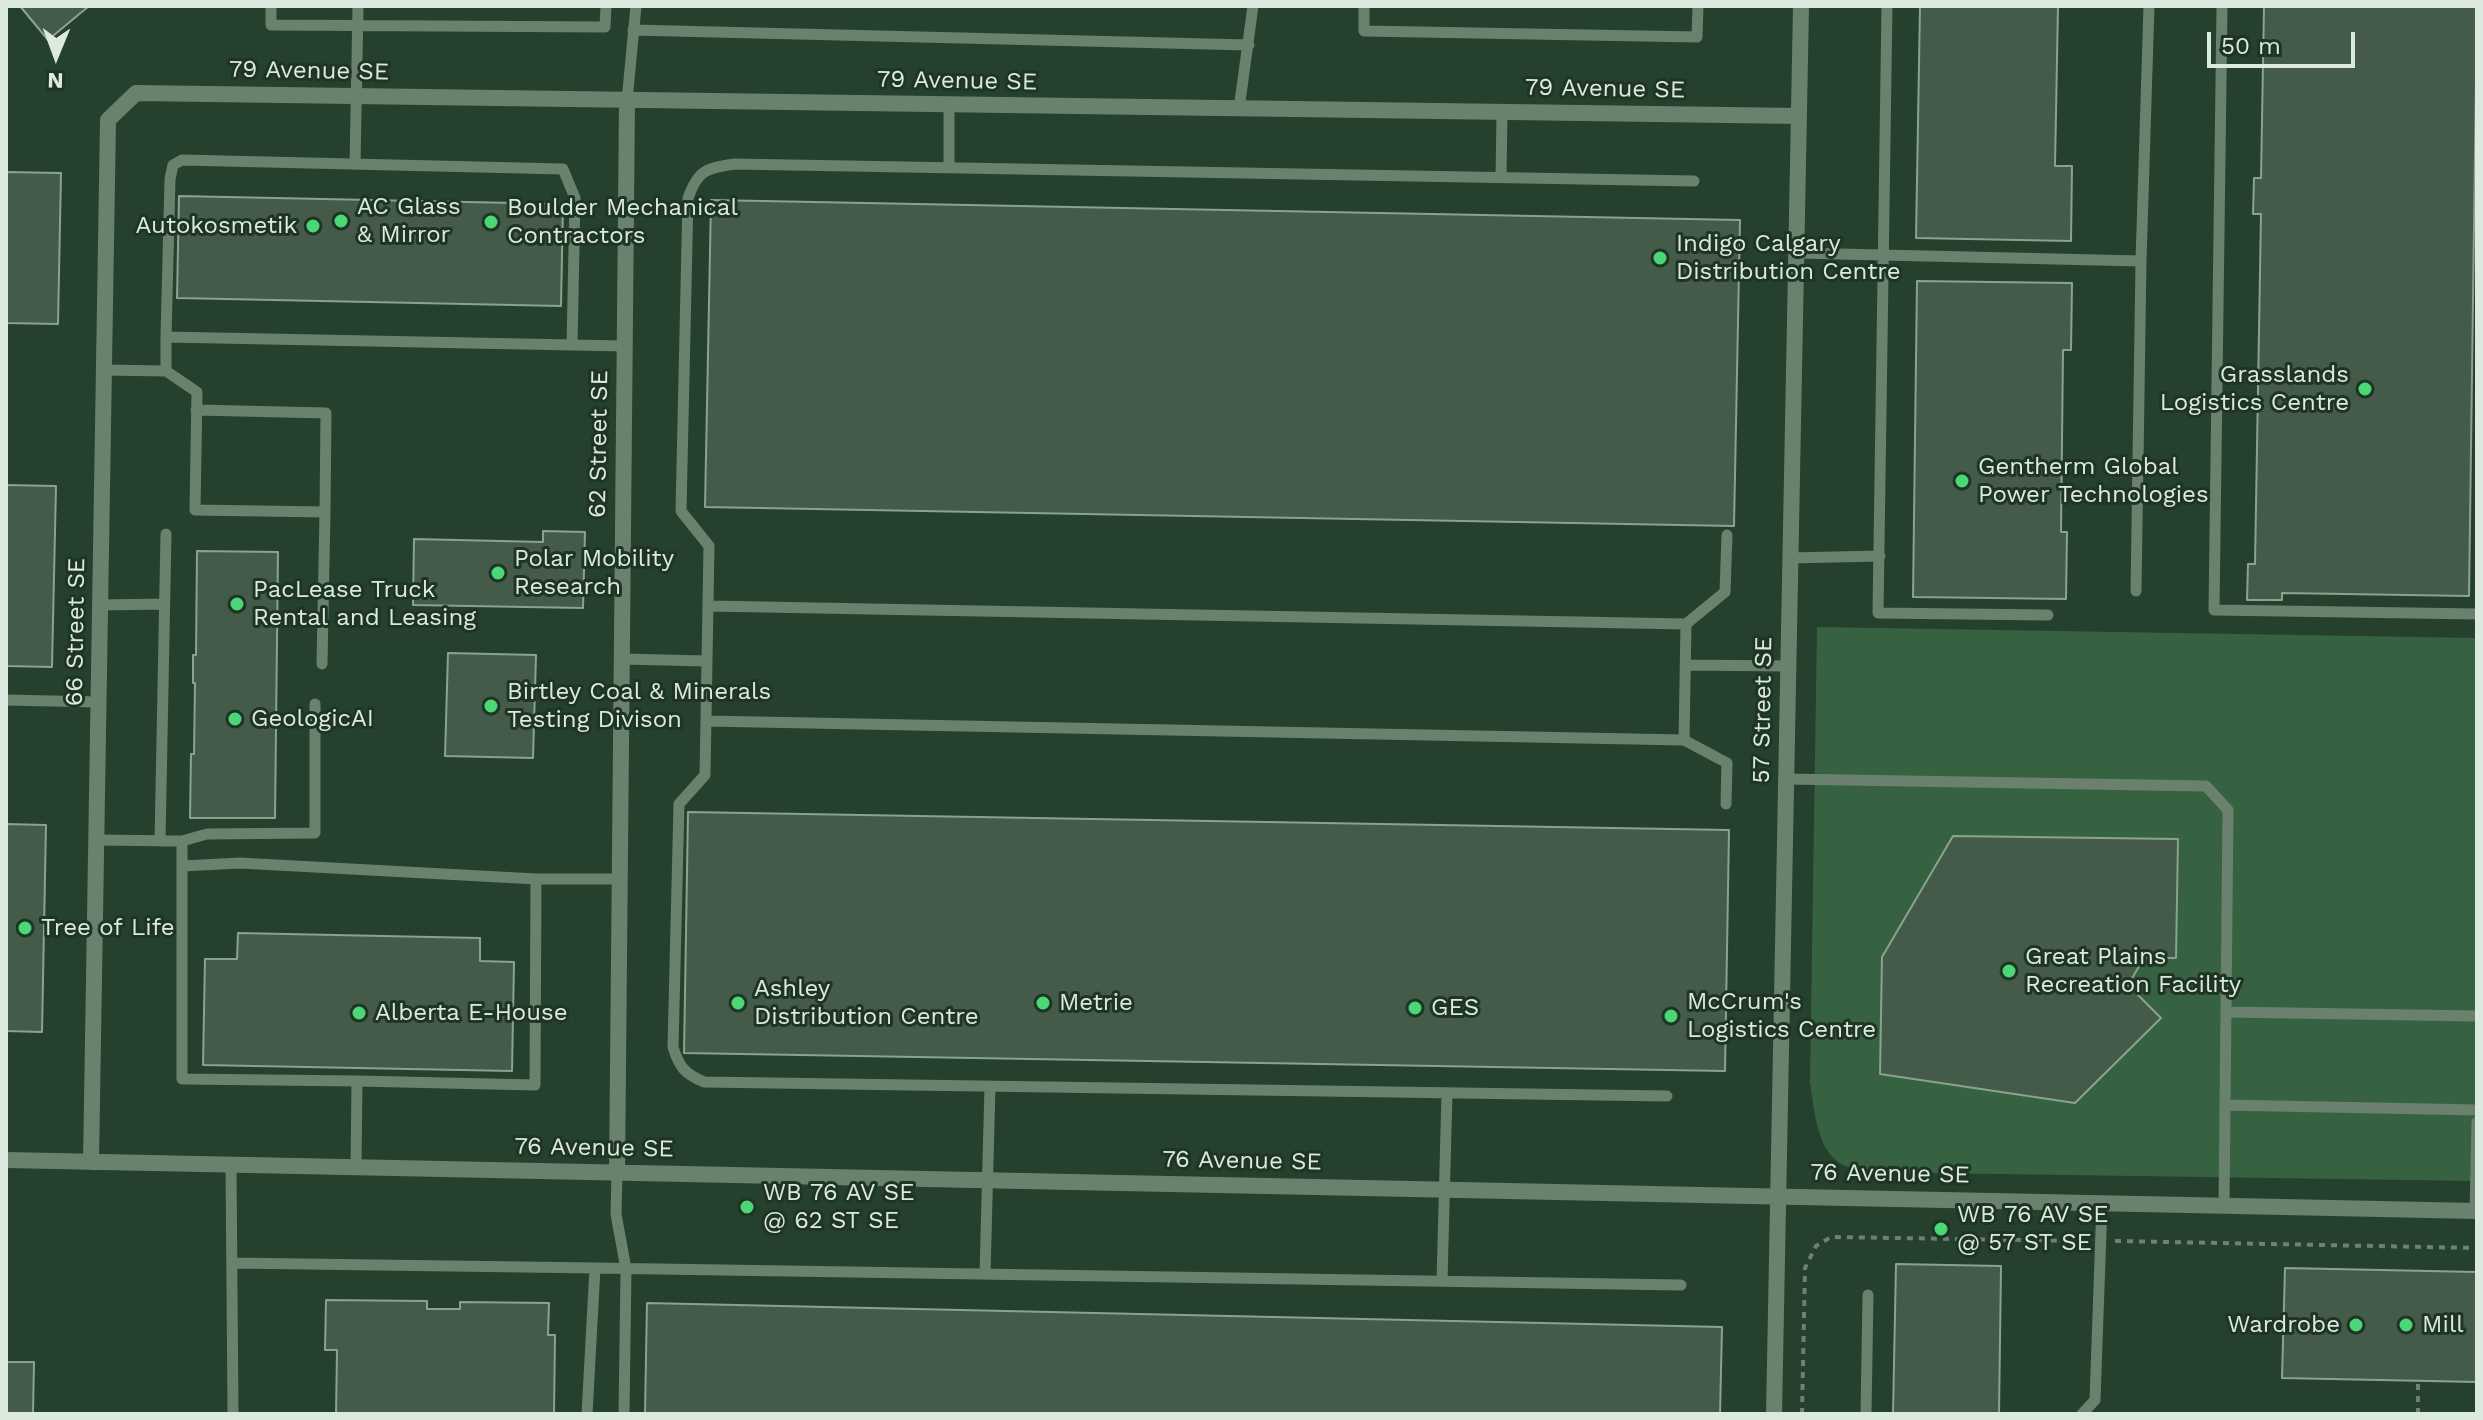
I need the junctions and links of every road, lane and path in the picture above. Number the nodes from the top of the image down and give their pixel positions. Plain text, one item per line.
1 (271, 6) edge
2 (358, 6) edge
3 (606, 6) edge
4 (636, 6) edge
5 (1253, 6) edge
6 (1364, 6) edge
7 (1698, 6) edge
8 (1801, 6) edge
9 (1887, 6) edge
10 (2149, 6) edge
11 (2222, 6) edge
12 (357, 27) junction
13 (633, 30) junction
14 (1249, 45) junction
15 (356, 96) junction
16 (627, 101) junction
17 (949, 105) junction
18 (120, 107) joint
19 (1239, 109) junction
20 (1502, 112) junction
21 (1799, 116) junction
22 (355, 164) junction
23 (949, 168) junction
24 (1501, 177) junction
25 (1694, 181) dead end
26 (1796, 253) junction
27 (1885, 254) junction
28 (2141, 261) junction
29 (166, 337) junction
30 (572, 345) junction
31 (624, 346) junction
32 (104, 370) junction
33 (166, 371) junction
34 (196, 410) junction
35 (325, 512) junction
36 (166, 534) dead end
37 (1727, 535) dead end
38 (1880, 556) junction
39 (1790, 558) junction
40 (2136, 591) dead end
41 (164, 604) junction
42 (100, 605) junction
43 (708, 606) junction
44 (2477, 614) edge
45 (2048, 615) dead end
46 (1686, 624) junction
47 (622, 659) junction
48 (707, 661) junction
49 (322, 664) dead end
50 (1685, 665) junction
51 (1788, 666) junction
52 (6, 700) edge
53 (99, 702) junction
54 (315, 704) dead end
55 (706, 721) junction
56 (1684, 740) junction
57 (1786, 779) junction
58 (1726, 804) dead end
59 (97, 840) junction
60 (160, 841) junction
61 (182, 841) junction
62 (182, 866) junction
63 (536, 879) junction
64 (620, 879) junction
65 (2226, 1012) junction
66 (2477, 1016) edge
67 (357, 1081) junction
68 (990, 1086) junction
69 (1447, 1093) junction
70 (1667, 1096) dead end
71 (2225, 1105) junction
72 (2477, 1110) edge
73 (2477, 1122) edge
74 (6, 1160) edge
75 (91, 1162) junction
76 (231, 1164) junction
77 (356, 1167) junction
78 (617, 1173) junction
79 (989, 1180) junction
80 (1445, 1189) junction
81 (1777, 1196) junction
82 (2102, 1203) junction
83 (2224, 1205) junction
84 (2476, 1211) edge
85 (2102, 1241) junction
86 (2477, 1248) edge
87 (232, 1263) junction
88 (595, 1268) junction
89 (626, 1269) junction
90 (985, 1274) junction
91 (1442, 1281) junction
92 (1681, 1285) dead end
93 (1868, 1295) dead end
94 (2418, 1381) dead end
95 (233, 1414) edge
96 (587, 1414) edge
97 (624, 1414) edge
98 (1774, 1414) edge
99 (1802, 1414) edge
100 (1866, 1414) edge
101 (2082, 1414) edge
102 (2418, 1414) edge

1 - 12 lane
2 - 12 lane
3 - 12 lane
4 - 13 lane
5 - 14 lane
6 - 7 lane
8 - 21 street, 57 Street SE
9 - 27 lane
10 - 28 lane
11 - 44 lane
12 - 15 lane
13 - 14 lane
13 - 16 lane
14 - 19 lane
15 - 16 street, 79 Avenue SE
15 - 18 street, 79 Avenue SE
15 - 22 lane
16 - 17 street, 79 Avenue SE
16 - 31 street, 62 Street SE
17 - 19 street, 79 Avenue SE
17 - 23 lane
18 - 32 street, 66 Street SE
19 - 20 street, 79 Avenue SE
20 - 21 street, 79 Avenue SE
20 - 24 lane
21 - 26 street, 57 Street SE
22 - 29 lane
22 - 30 lane
23 - 24 lane
23 - 43 lane
24 - 25 lane
26 - 27 lane
26 - 39 street, 57 Street SE
27 - 28 lane
27 - 38 lane
28 - 40 lane
29 - 30 lane
29 - 33 lane
30 - 31 lane
31 - 47 street, 62 Street SE
32 - 33 lane
32 - 42 street, 66 Street SE
33 - 34 lane
34 - 35 lane
34 - 35 lane
35 - 49 lane
36 - 41 lane
37 - 46 lane
38 - 39 lane
38 - 45 lane
39 - 51 street, 57 Street SE
41 - 42 lane
41 - 60 lane
42 - 53 street, 66 Street SE
43 - 46 lane
43 - 48 lane
46 - 50 lane
47 - 48 lane
47 - 64 street, 62 Street SE
48 - 55 lane
50 - 51 lane
50 - 56 lane
51 - 57 street, 57 Street SE
52 - 53 lane
53 - 59 street, 66 Street SE
54 - 61 lane
55 - 56 lane
55 - 68 lane
56 - 58 lane
57 - 65 lane
57 - 81 street, 57 Street SE
59 - 60 lane
59 - 75 street, 66 Street SE
60 - 61 lane
61 - 62 lane
62 - 63 lane
62 - 67 lane
63 - 64 lane
63 - 67 lane
64 - 78 street, 62 Street SE
65 - 66 lane
65 - 71 lane
67 - 77 lane
68 - 69 lane
68 - 79 lane
69 - 70 lane
69 - 80 lane
71 - 72 lane
71 - 83 lane
73 - 84 lane
74 - 75 street, 76 Avenue SE
75 - 76 street, 76 Avenue SE
76 - 77 street, 76 Avenue SE
76 - 87 lane
77 - 78 street, 76 Avenue SE
78 - 79 street, 76 Avenue SE
78 - 89 lane
79 - 80 street, 76 Avenue SE
79 - 90 lane
80 - 81 street, 76 Avenue SE
80 - 91 lane
81 - 82 street, 76 Avenue SE
81 - 98 street, 57 Street SE
82 - 83 street, 76 Avenue SE
82 - 85 lane
83 - 84 street, 76 Avenue SE
85 - 86 path
85 - 99 path
85 - 101 lane
87 - 88 lane
87 - 95 lane
88 - 89 lane
88 - 96 lane
89 - 90 lane
89 - 97 lane
90 - 91 lane
91 - 92 lane
93 - 100 lane
94 - 102 path

